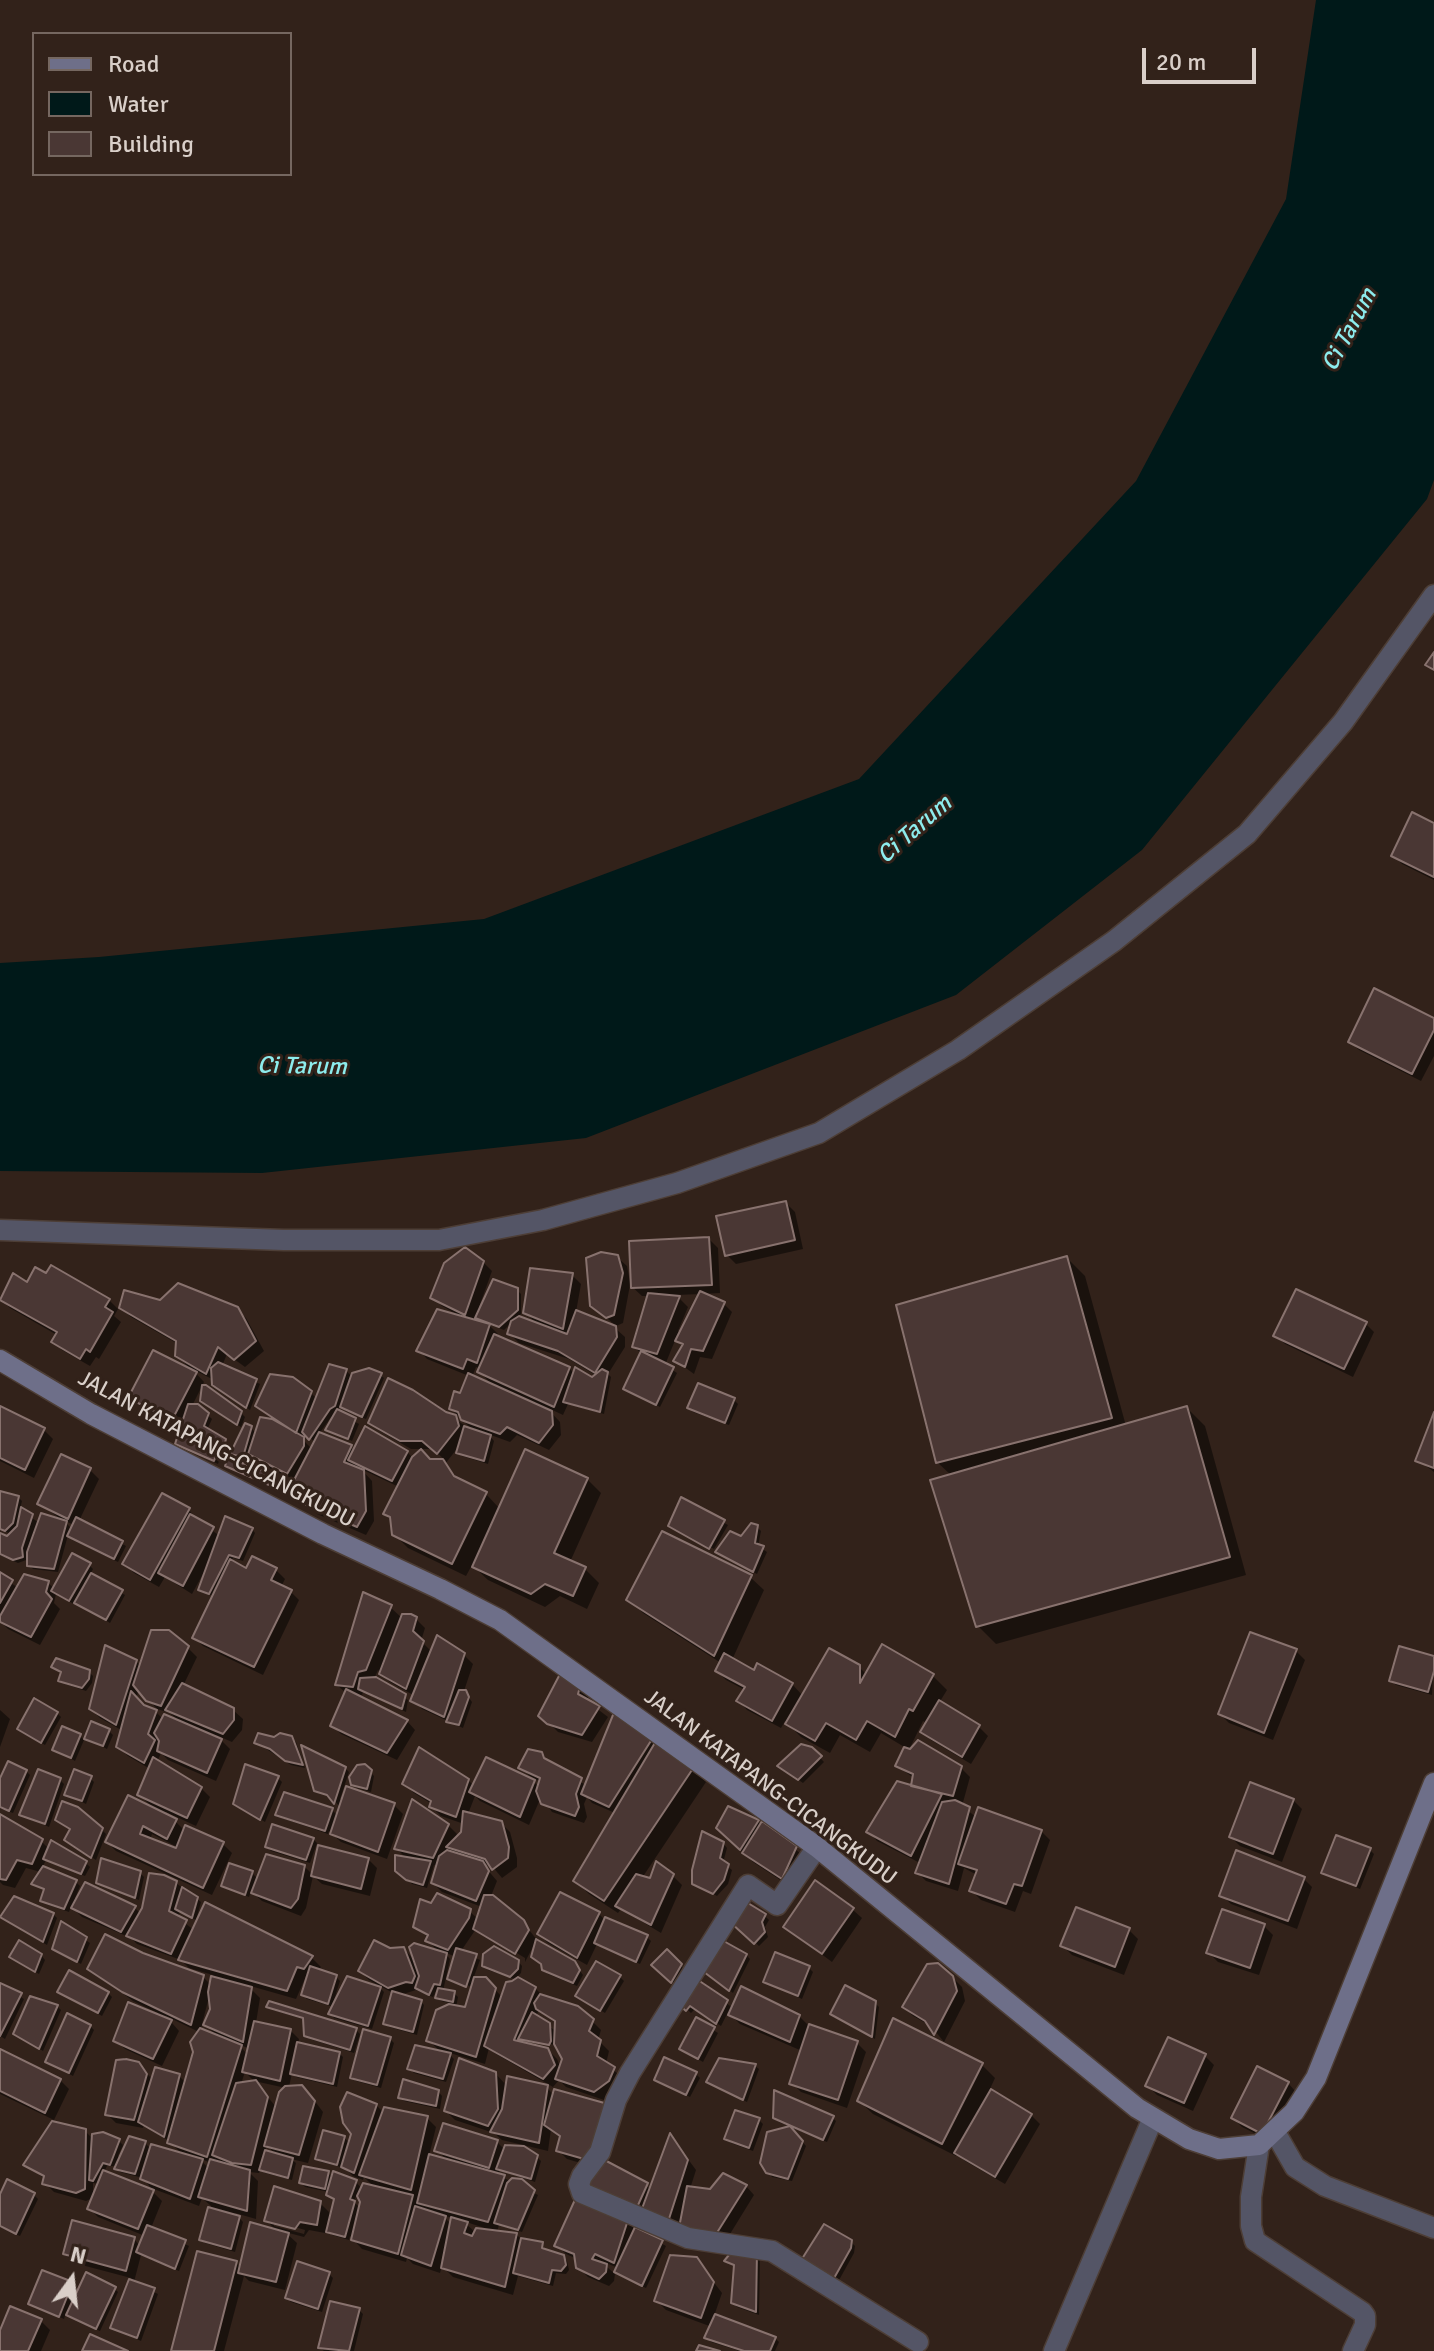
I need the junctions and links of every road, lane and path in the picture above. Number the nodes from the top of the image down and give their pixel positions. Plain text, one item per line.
1 (1434, 595) edge
2 (0, 1230) edge
3 (0, 1360) edge
4 (1434, 1783) edge
5 (817, 1847) junction
6 (1153, 2118) junction
7 (1267, 2138) junction
8 (1434, 2228) edge
9 (918, 2342) dead end
10 (1054, 2351) edge
11 (1353, 2351) edge

1 - 2 street
3 - 5 street, JALAN KATAPANG-CICANGKUDU
4 - 7 street
5 - 6 street, JALAN KATAPANG-CICANGKUDU
5 - 9 street
6 - 7 street, JALAN KATAPANG-CICANGKUDU
6 - 10 street
7 - 8 street
7 - 11 street

